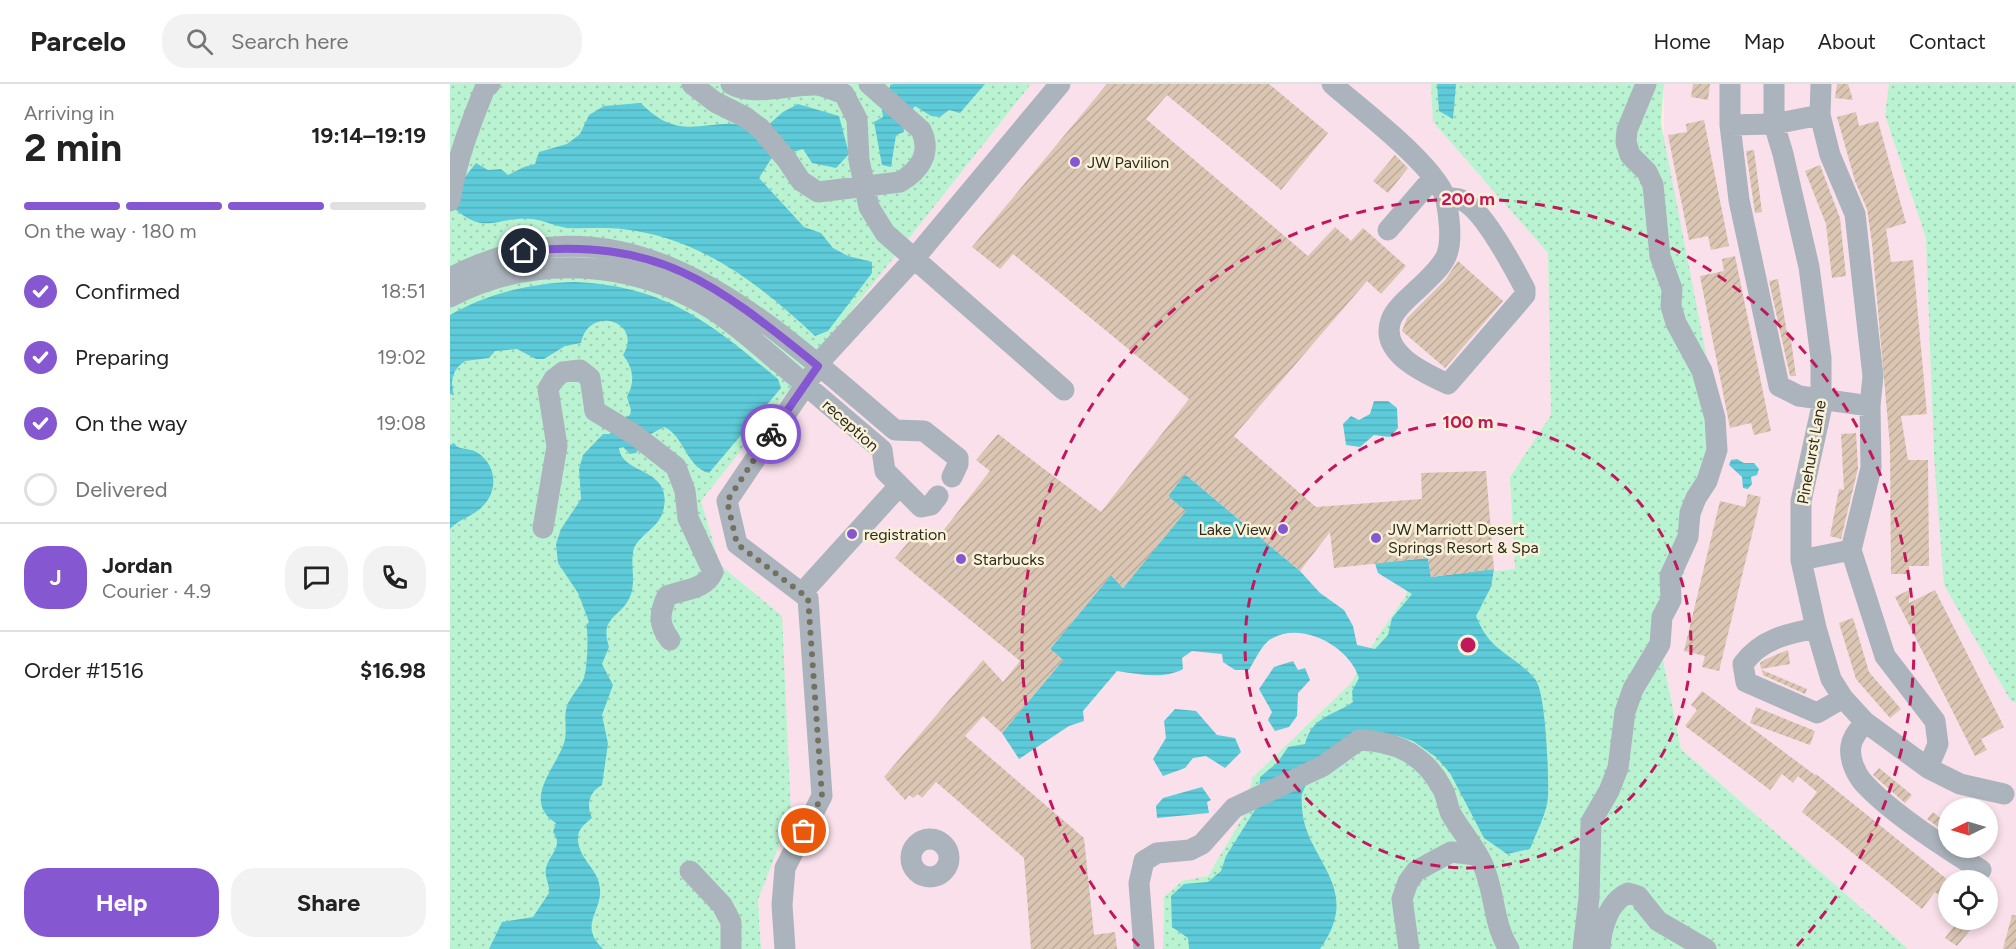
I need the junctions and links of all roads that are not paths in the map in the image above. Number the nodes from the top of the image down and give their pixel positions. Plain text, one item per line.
1 (490, 84) edge
2 (692, 84) edge
3 (731, 84) edge
4 (869, 84) edge
5 (1060, 84) edge
6 (1332, 84) edge
7 (1646, 84) edge
8 (1730, 84) edge
9 (1774, 84) edge
10 (1821, 84) edge
11 (844, 89) edge
12 (1820, 115) junction
13 (1774, 124) junction
14 (1730, 125) junction
15 (1432, 179) junction
16 (864, 186) junction
17 (1445, 198) junction
18 (450, 201) edge
19 (1388, 230) dead end
20 (913, 260) junction
21 (450, 278) edge
22 (450, 297) edge
23 (818, 366) junction
24 (805, 384) junction
25 (1064, 390) dead end
26 (1821, 399) junction
27 (1870, 406) junction
28 (895, 430) junction
29 (882, 450) junction
30 (952, 477) dead end
31 (899, 486) junction
32 (938, 496) dead end
33 (543, 528) dead end
34 (1851, 550) junction
35 (1801, 560) junction
36 (802, 593) junction
37 (1816, 628) junction
38 (670, 640) dead end
39 (1843, 698) junction
40 (1865, 722) junction
41 (1928, 768) junction
42 (2004, 794) dead end
43 (1476, 855) junction
44 (1981, 870) dead end
45 (690, 871) dead end
46 (1144, 943) edge
47 (732, 949) edge
48 (785, 949) edge
49 (1409, 949) edge
50 (1509, 949) edge
51 (1583, 949) edge
52 (1599, 949) edge
53 (1706, 949) edge

1 - 18 street
2 - 16 street
3 - 11 street
4 - 16 street
5 - 20 street
6 - 15 street
7 - 51 street
8 - 14 street
9 - 13 street, Pinehurst Lane
10 - 12 street
11 - 16 street
12 - 13 street
12 - 27 street
13 - 14 street
13 - 26 street, Pinehurst Lane
14 - 26 street
15 - 17 street
15 - 19 street
16 - 20 street
17 - 17 street
20 - 23 street
20 - 25 street
21 - 23 street, reception
22 - 24 street, reception
23 - 24 street
23 - 28 street, reception
24 - 29 street, reception
24 - 36 street
26 - 27 street
26 - 35 street, Pinehurst Lane
27 - 34 street
28 - 29 street
28 - 30 street, reception
29 - 31 street, reception
31 - 32 street, reception
31 - 36 street
33 - 38 street
34 - 35 street
34 - 41 street
35 - 37 street, Pinehurst Lane
36 - 48 street
37 - 39 street, Pinehurst Lane
37 - 39 street
39 - 40 street, Pinehurst Lane
40 - 41 street, Pinehurst Lane
40 - 44 street
41 - 42 street, Pinehurst Lane
43 - 46 street
43 - 49 street
43 - 50 street
45 - 47 street
52 - 53 street

